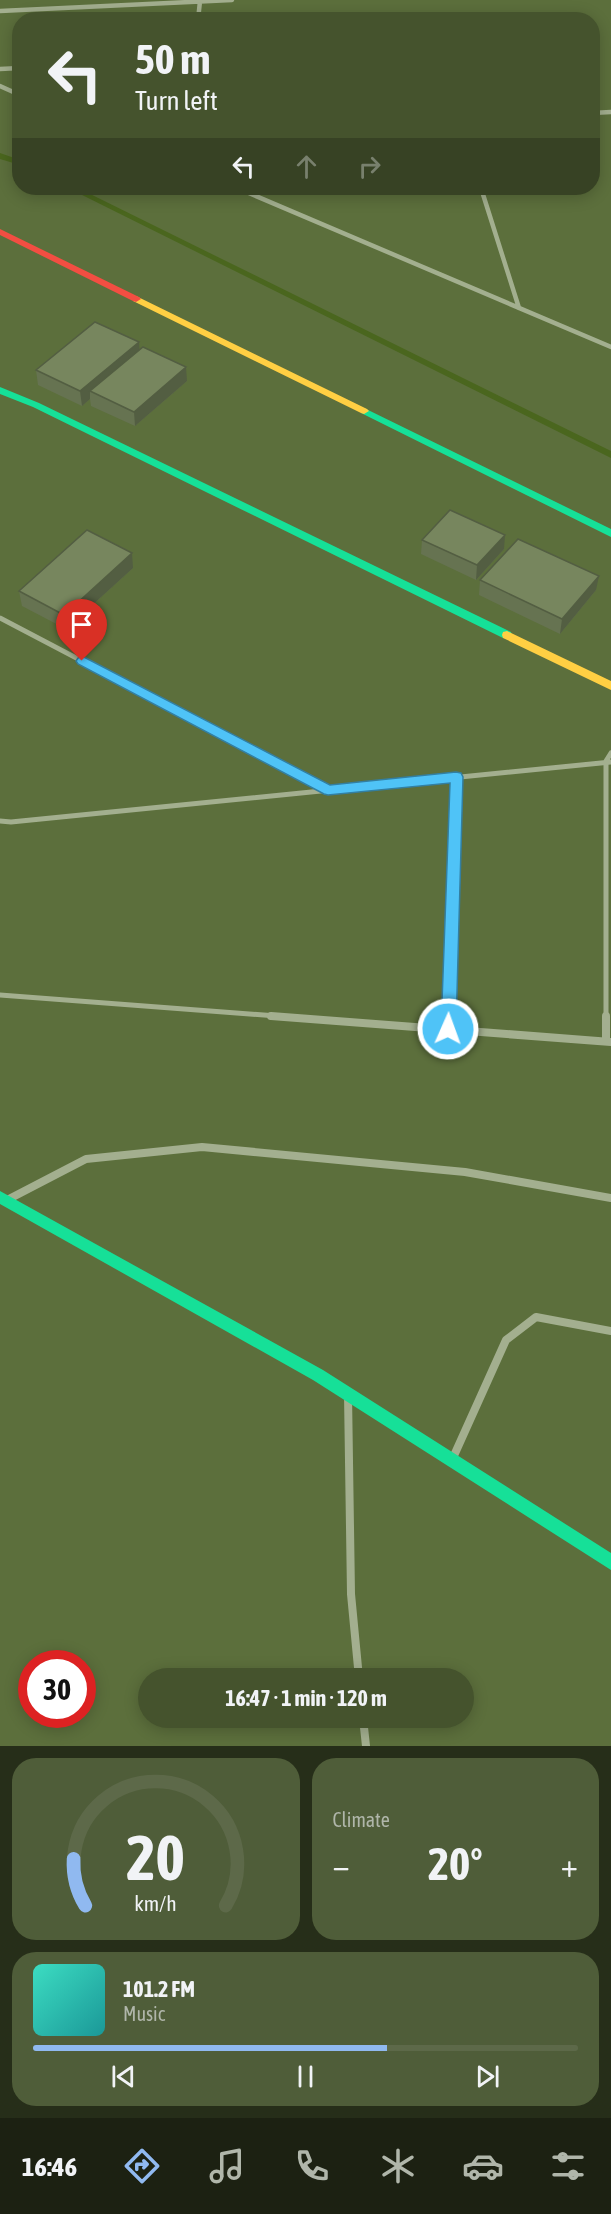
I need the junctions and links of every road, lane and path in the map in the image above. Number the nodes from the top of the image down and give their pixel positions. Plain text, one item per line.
1 (232, 0) edge
2 (200, 2) junction
3 (0, 11) edge
4 (199, 12) edge
5 (253, 195) edge
6 (483, 195) edge
7 (0, 232) edge
8 (519, 308) junction
9 (611, 347) edge
10 (0, 390) edge
11 (611, 533) edge
12 (0, 618) edge
13 (611, 686) edge
14 (611, 753) edge
15 (608, 761) edge
16 (456, 777) junction
17 (328, 790) junction
18 (0, 821) edge
19 (0, 995) edge
20 (448, 1029) junction
21 (608, 1042) edge
22 (611, 1198) edge
23 (3, 1199) edge
24 (611, 1331) edge
25 (348, 1394) junction
26 (452, 1461) junction
27 (611, 1562) edge
28 (359, 1668) edge
29 (364, 1728) edge
30 (366, 1746) edge

1 - 2 street
2 - 3 street
2 - 4 street
5 - 8 street
6 - 8 street
7 - 11 street
8 - 9 street
10 - 13 street
12 - 17 street
14 - 15 street
15 - 16 street
15 - 21 street
16 - 17 street
16 - 20 street
17 - 18 street
19 - 20 street
20 - 21 street
22 - 23 street
23 - 25 street
24 - 26 street
25 - 26 street
25 - 28 street
26 - 27 street
29 - 30 street

